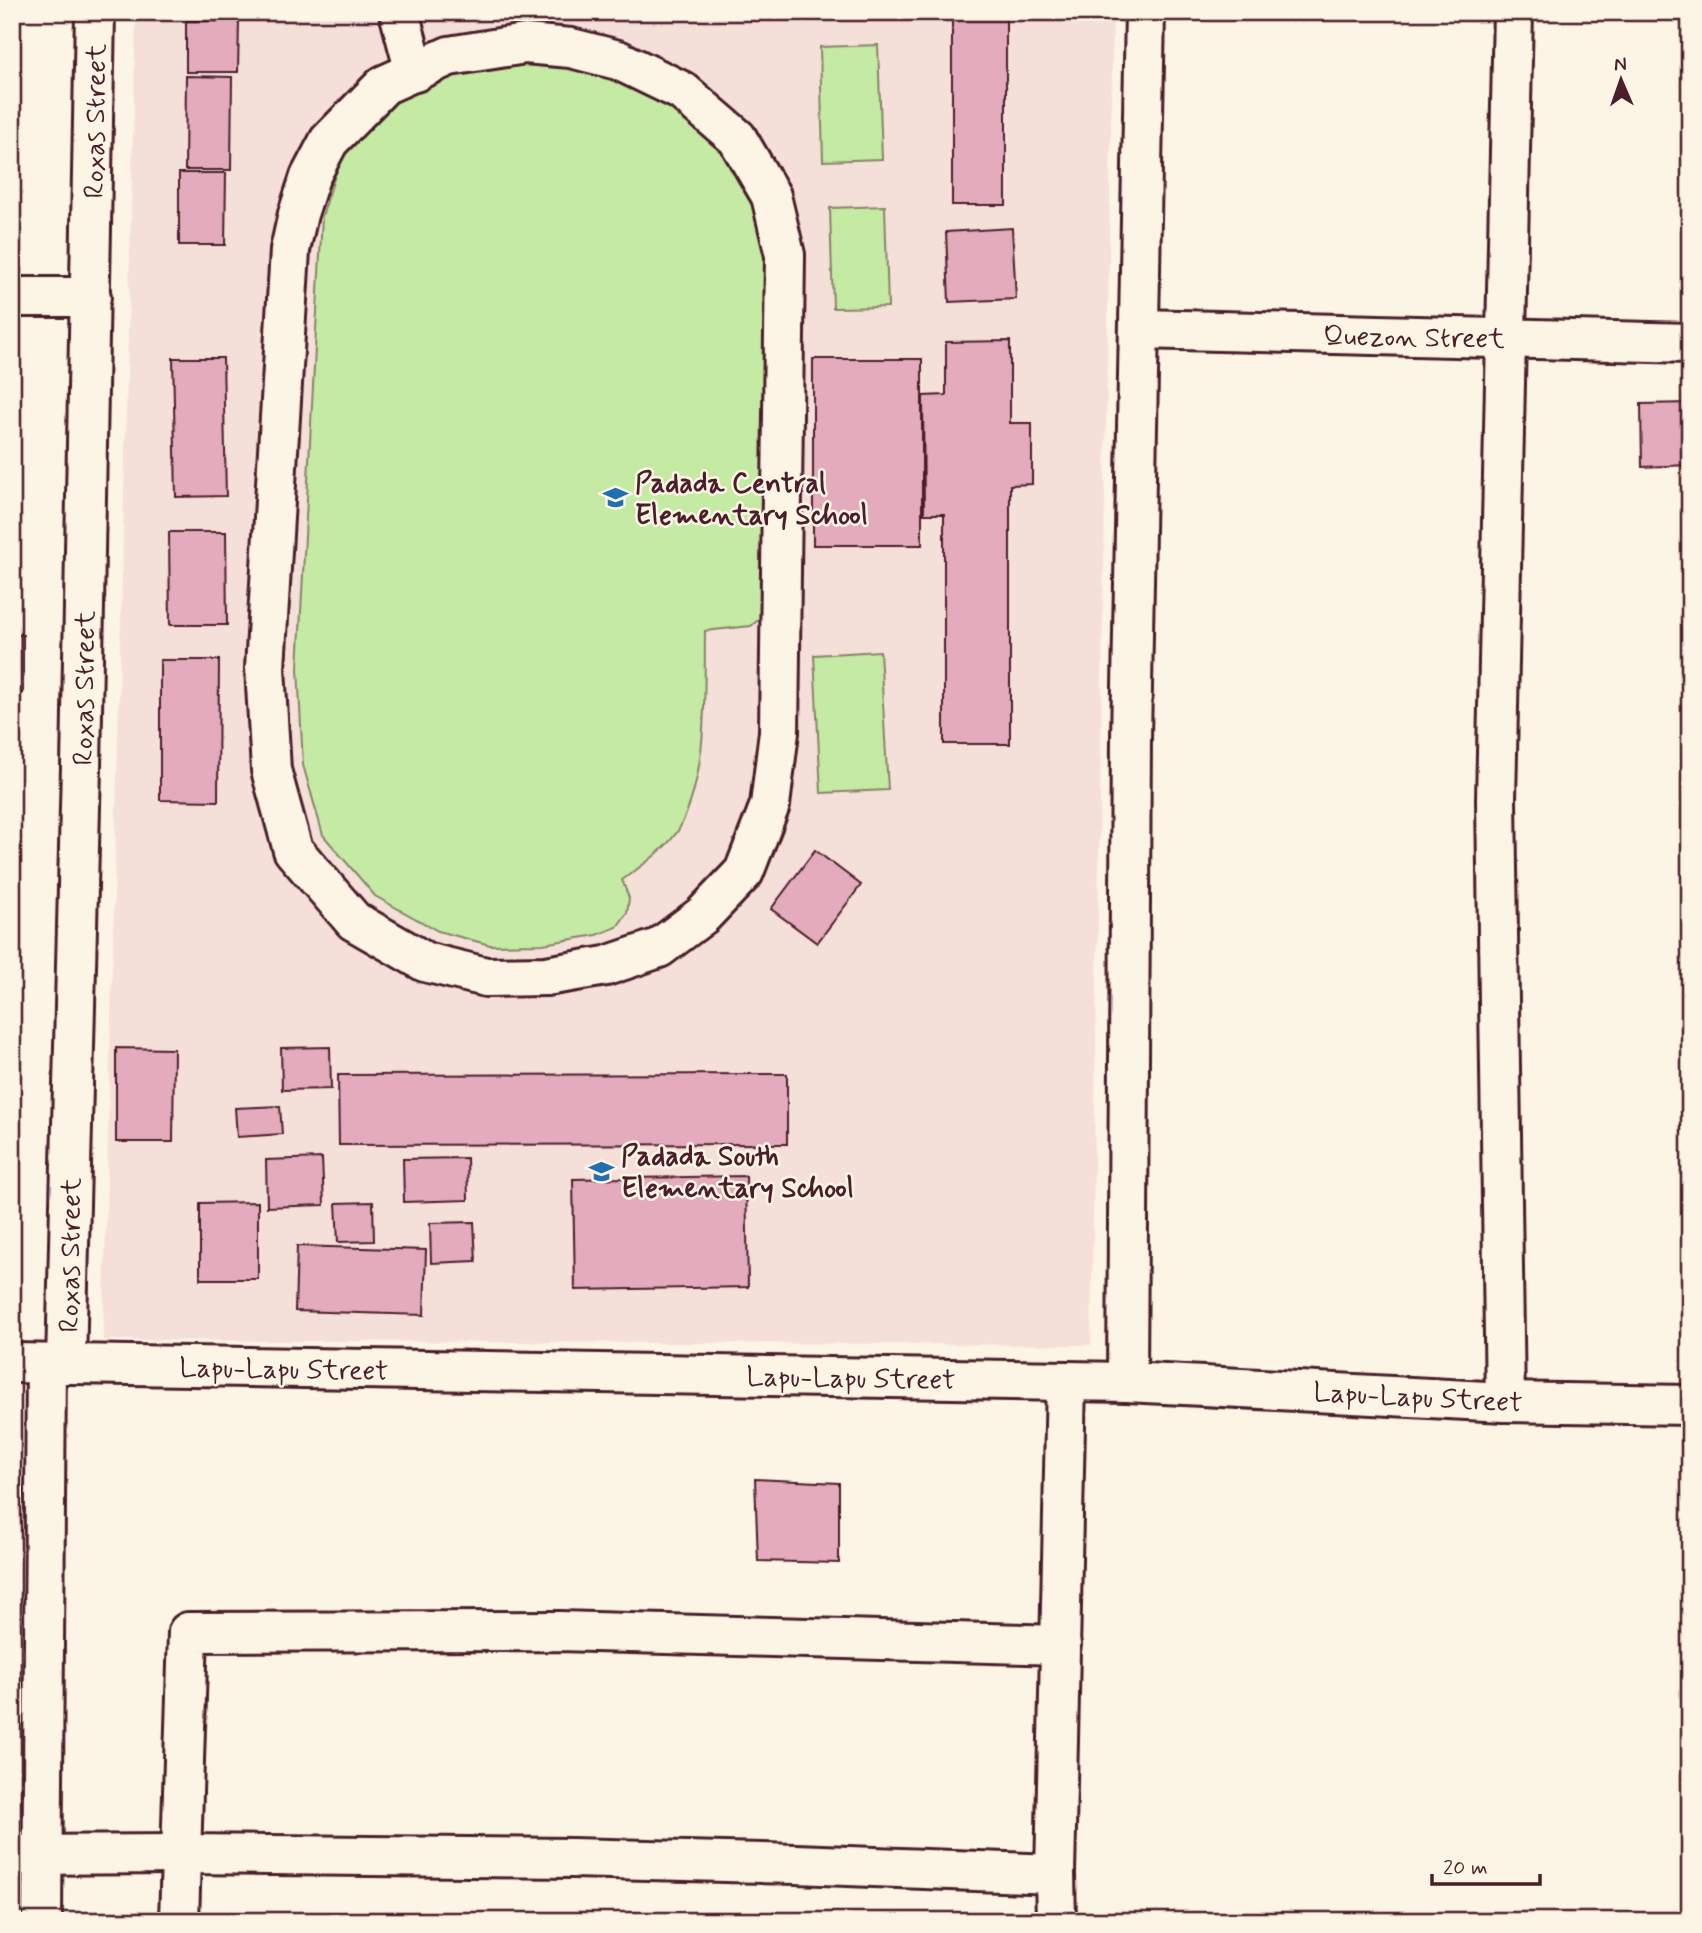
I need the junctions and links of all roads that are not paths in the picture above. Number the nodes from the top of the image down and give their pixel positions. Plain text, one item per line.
1 (95, 12) edge
2 (399, 12) edge
3 (1145, 12) edge
4 (1513, 12) edge
5 (415, 72) junction
6 (12, 297) edge
7 (90, 297) junction
8 (1139, 329) junction
9 (1504, 338) junction
10 (1690, 343) edge
11 (41, 1364) edge
12 (1066, 1381) junction
13 (1127, 1382) junction
14 (1506, 1402) junction
15 (1690, 1405) edge
16 (29, 1637) edge
17 (1061, 1644) junction
18 (181, 1854) junction
19 (27, 1855) edge
20 (1055, 1874) junction
21 (42, 1921) edge
22 (178, 1921) edge
23 (1056, 1921) edge

1 - 7 street, Roxas Street
2 - 5 street
3 - 8 street
4 - 9 street
5 - 5 street
6 - 7 street
7 - 11 street, Roxas Street
8 - 9 street, Quezon Street
8 - 13 street
9 - 10 street, Quezon Street
9 - 14 street
11 - 12 street, Lapu-Lapu Street
11 - 16 street, Roxas Street
12 - 13 street, Lapu-Lapu Street
12 - 17 street
13 - 14 street, Lapu-Lapu Street
14 - 15 street, Lapu-Lapu Street
16 - 19 street, Roxas Street
17 - 18 street
17 - 20 street
18 - 19 street
18 - 20 street
18 - 22 street
19 - 21 street, Roxas Street
20 - 23 street

